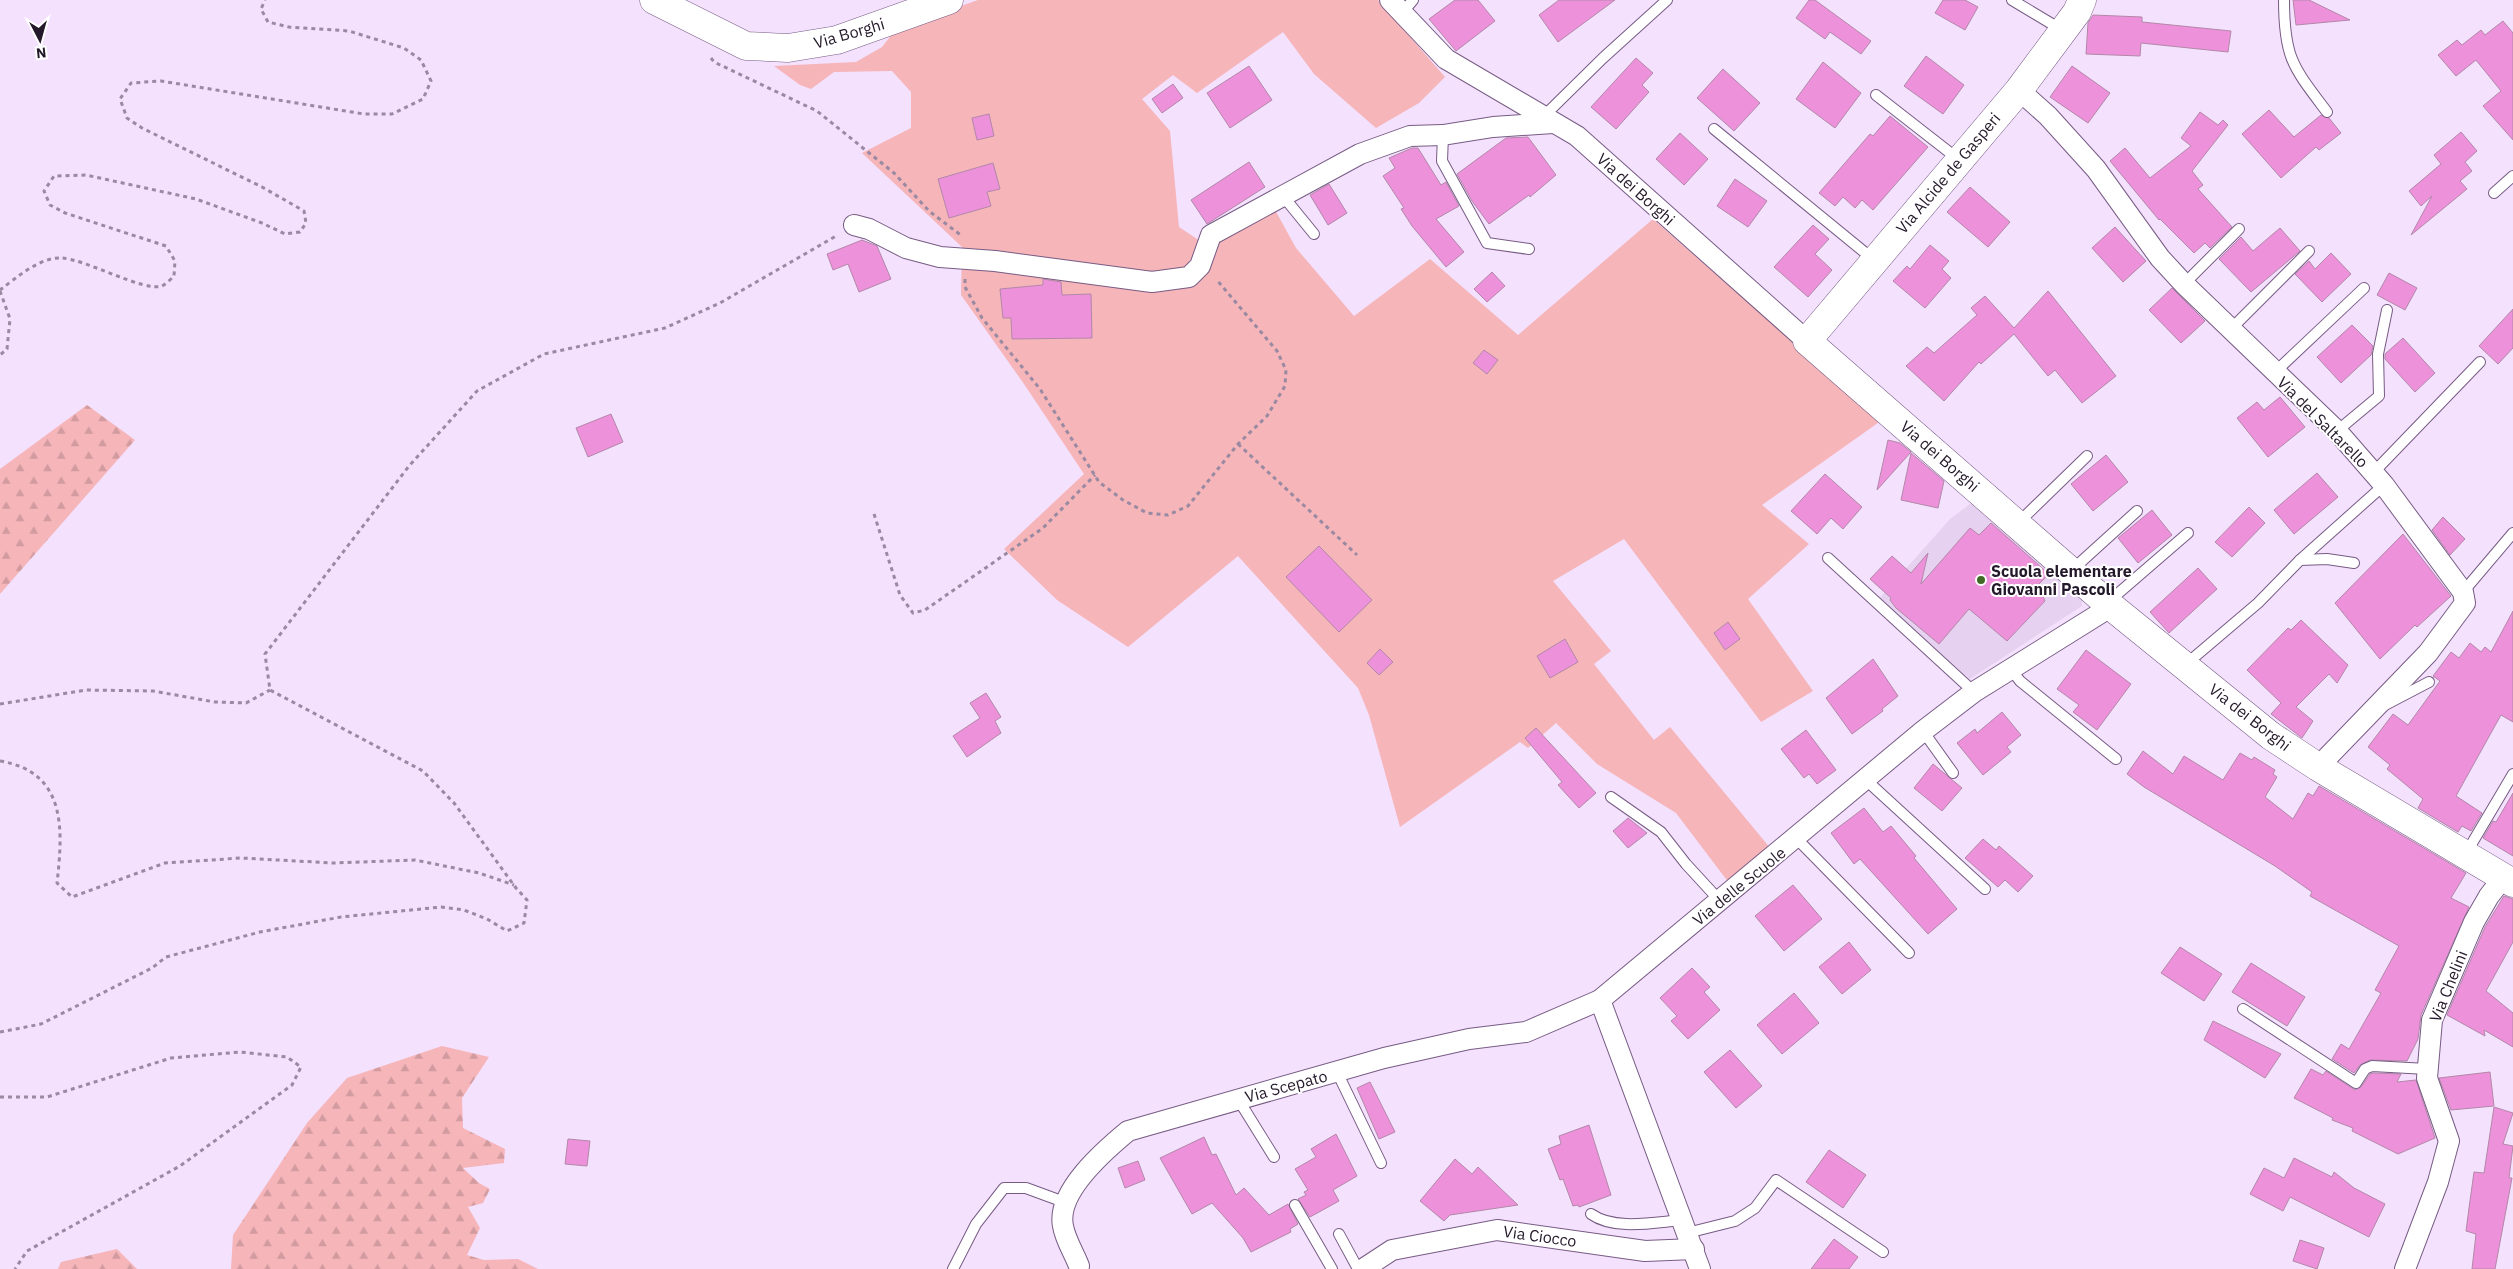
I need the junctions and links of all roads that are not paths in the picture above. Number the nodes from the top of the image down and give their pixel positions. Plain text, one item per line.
1 (654, 0) edge
2 (949, 0) edge
3 (1667, 0) edge
4 (2012, 0) edge
5 (2082, 0) edge
6 (2284, 0) edge
7 (1402, 4) edge
8 (2063, 31) junction
9 (2019, 90) junction
10 (1876, 95) dead end
11 (2327, 112) dead end
12 (1548, 120) junction
13 (1714, 129) dead end
14 (1442, 135) junction
15 (1958, 160) junction
16 (2513, 176) edge
17 (2494, 193) dead end
18 (1283, 196) junction
19 (854, 226) road end
20 (2238, 230) dead end
21 (1314, 234) dead end
22 (1529, 248) dead end
23 (2309, 252) dead end
24 (1875, 260) junction
25 (2184, 284) junction
26 (2364, 288) dead end
27 (2388, 310) dead end
28 (2230, 330) junction
29 (1807, 341) junction
30 (2480, 362) dead end
31 (2274, 373) junction
32 (2337, 431) junction
33 (2087, 456) dead end
34 (2378, 479) junction
35 (2137, 511) dead end
36 (2017, 523) junction
37 (2188, 533) dead end
38 (2513, 533) edge
39 (1828, 558) dead end
40 (2300, 560) junction
41 (2354, 563) dead end
42 (2072, 570) junction
43 (2463, 592) junction
44 (2110, 604) junction
45 (2185, 665) junction
46 (2010, 668) junction
47 (2428, 682) dead end
48 (1974, 692) junction
49 (2372, 711) junction
50 (1923, 731) junction
51 (2116, 758) dead end
52 (2318, 767) junction
53 (1953, 773) dead end
54 (2513, 774) edge
55 (1866, 780) junction
56 (1610, 797) dead end
57 (1797, 839) junction
58 (2465, 855) junction
59 (2508, 881) edge
60 (1985, 889) dead end
61 (1720, 902) junction
62 (1910, 953) dead end
63 (1600, 1000) junction
64 (2242, 1009) dead end
65 (2428, 1070) junction
66 (1337, 1072) junction
67 (1238, 1099) junction
68 (1274, 1157) dead end
69 (1381, 1163) dead end
70 (1064, 1202) junction
71 (1295, 1205) dead end
72 (1591, 1214) dead end
73 (1339, 1234) dead end
74 (1688, 1234) junction
75 (1883, 1252) dead end
76 (1079, 1266) dead end
77 (953, 1269) edge
78 (1332, 1269) edge
79 (1358, 1269) edge
80 (1363, 1269) edge
81 (1700, 1269) edge
82 (2405, 1269) edge

1 - 2 street, Via Borghi
3 - 12 lane
4 - 8 lane
5 - 8 street, Via Alcide de Gasperi
6 - 11 lane
7 - 12 street, Via dei Borghi
8 - 9 street, Via Alcide de Gasperi
9 - 15 street, Via Alcide de Gasperi
9 - 25 street, Via del Saltarello
10 - 15 lane
12 - 14 street
12 - 29 street, Via dei Borghi
13 - 24 lane
14 - 18 street
14 - 22 lane
15 - 24 street, Via Alcide de Gasperi
16 - 17 lane
18 - 19 street
18 - 21 lane
20 - 25 lane
23 - 28 lane
24 - 29 street, Via Alcide de Gasperi
25 - 28 street, Via del Saltarello
26 - 31 lane
27 - 32 lane
28 - 31 street, Via del Saltarello
29 - 36 street, Via dei Borghi
30 - 34 lane
31 - 32 street, Via del Saltarello
32 - 34 street, Via del Saltarello
33 - 36 lane
34 - 40 lane
34 - 43 street, Via del Saltarello
35 - 42 lane
36 - 42 street, Via dei Borghi
37 - 44 lane
38 - 43 lane
39 - 48 lane
40 - 41 lane
40 - 45 lane
42 - 44 street, Via dei Borghi
43 - 49 street
44 - 45 street, Via dei Borghi
44 - 46 street, Via delle Scuole
45 - 52 street, Via dei Borghi
46 - 48 street, Via delle Scuole
46 - 51 lane
47 - 49 lane
48 - 50 street, Via delle Scuole
49 - 52 street
50 - 53 lane
50 - 55 street, Via delle Scuole
52 - 58 street, Via dei Borghi
54 - 58 lane
55 - 57 street, Via delle Scuole
55 - 60 lane
56 - 61 lane
57 - 61 street, Via delle Scuole
57 - 62 lane
58 - 59 street, Via dei Borghi
59 - 65 street, Via Chelini
61 - 63 street, Via delle Scuole
63 - 66 street, Via Scepato
63 - 74 street
64 - 65 lane
65 - 82 street, Via Chelini
66 - 67 street, Via Scepato
66 - 69 lane
67 - 68 lane
67 - 70 street, Via Scepato
70 - 76 street
70 - 77 lane
71 - 78 lane
72 - 74 lane
73 - 79 lane
74 - 75 lane
74 - 80 street, Via Ciocco
74 - 81 street

